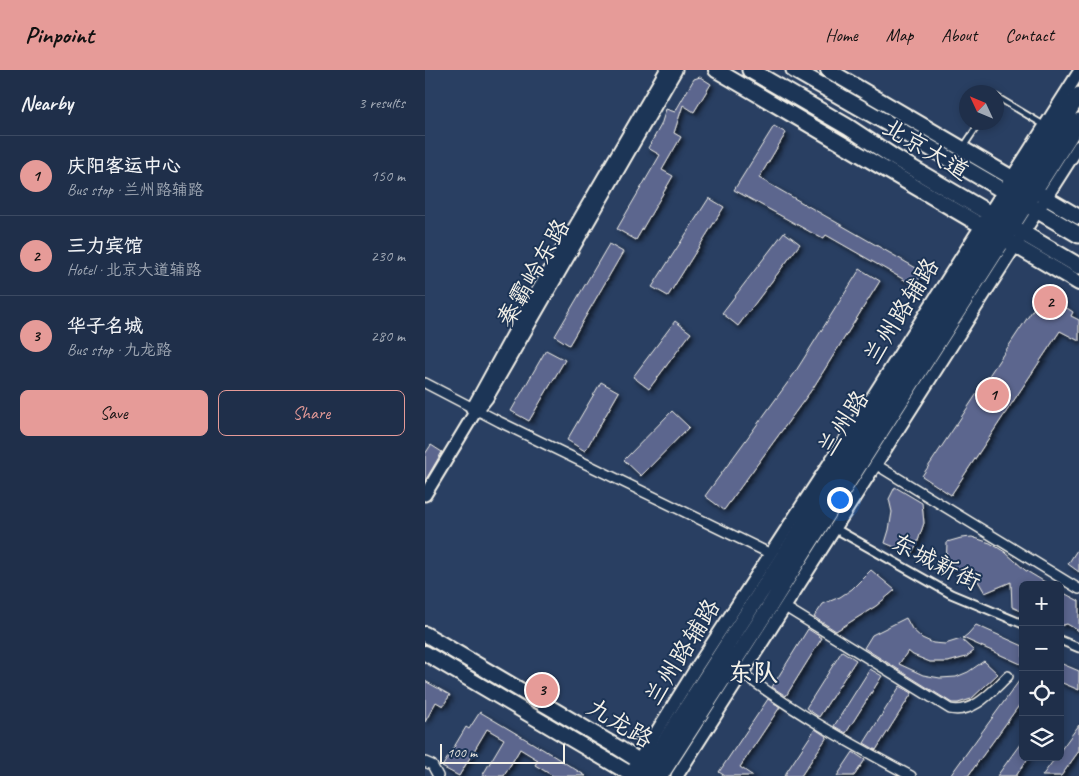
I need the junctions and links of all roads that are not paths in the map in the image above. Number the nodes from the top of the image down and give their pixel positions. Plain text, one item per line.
1 (666, 70) edge
2 (676, 70) edge
3 (716, 70) edge
4 (750, 70) edge
5 (794, 70) edge
6 (828, 70) edge
7 (1079, 72) edge
8 (1079, 95) edge
9 (1004, 101) edge
10 (1079, 121) edge
11 (1045, 126) junction
12 (975, 130) edge
13 (1079, 146) edge
14 (963, 149) junction
15 (1024, 194) junction
16 (1079, 217) edge
17 (1002, 229) junction
18 (1079, 235) edge
19 (1079, 266) edge
20 (1079, 283) edge
21 (425, 383) edge
22 (475, 409) junction
23 (875, 464) junction
24 (425, 487) edge
25 (425, 495) edge
26 (834, 528) junction
27 (769, 554) junction
28 (1079, 589) edge
29 (785, 607) junction
30 (1019, 622) edge
31 (425, 634) edge
32 (1064, 642) edge
33 (1079, 648) edge
34 (425, 653) edge
35 (742, 673) junction
36 (1008, 676) dead end
37 (425, 762) edge
38 (653, 773) edge
39 (438, 776) edge
40 (911, 776) edge

1 - 22 street, 秦霸岭东路
2 - 22 street, 秦霸岭东路
3 - 17 main road
4 - 17 main road, 北京大道
5 - 15 main road, 北京大道
6 - 14 main road
7 - 11 street, 兰州路辅路
8 - 15 main road, 兰州路
9 - 11 lane
10 - 15 main road, 兰州路
11 - 15 street, 兰州路辅路
12 - 14 lane
13 - 15 street, 兰州路辅路
14 - 15 main road
15 - 16 main road
15 - 17 main road, 兰州路
15 - 17 street, 兰州路辅路
15 - 18 main road, 北京大道
17 - 19 main road, 北京大道
17 - 20 main road
17 - 23 street, 兰州路辅路
17 - 27 street, 兰州路辅路
17 - 38 main road, 兰州路
21 - 22 street
22 - 24 street, 秦霸岭东路
22 - 25 street, 秦霸岭东路
22 - 27 street
23 - 26 street, 兰州路辅路
23 - 28 street
26 - 29 street, 兰州路辅路
26 - 30 street, 东城新街
27 - 38 street, 兰州路辅路
29 - 35 street, 兰州路辅路
29 - 36 street
31 - 38 main road, 九龙路
32 - 33 street
34 - 38 main road, 九龙路
35 - 38 street, 兰州路辅路
35 - 40 street
37 - 39 street

